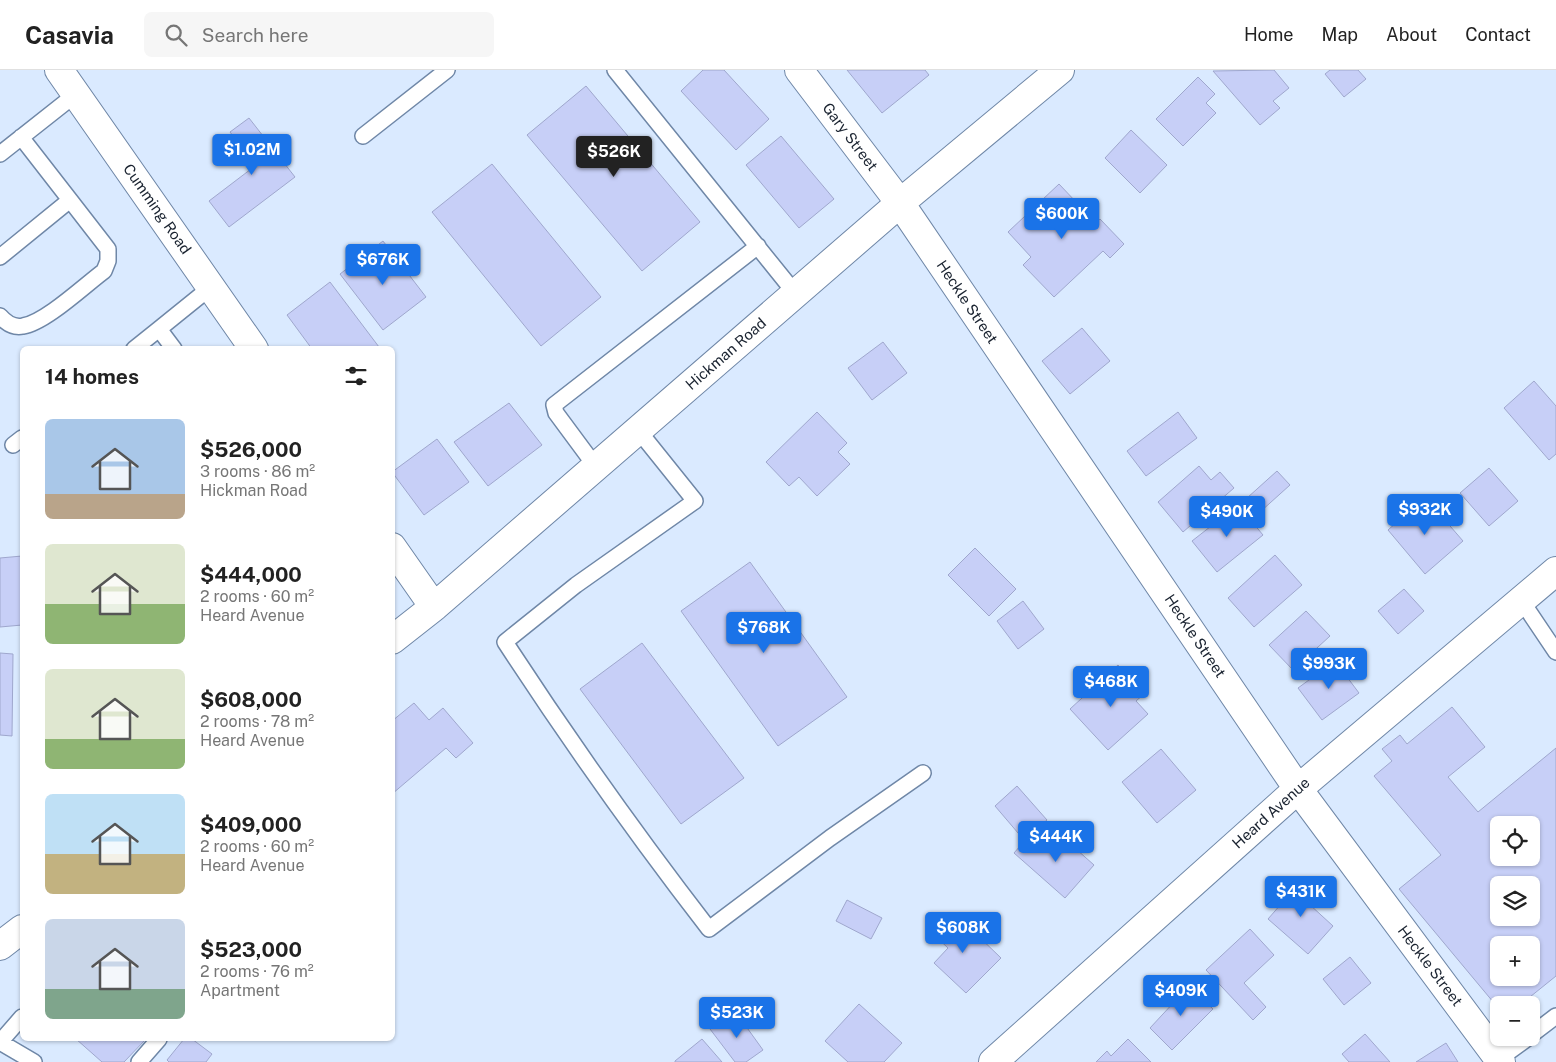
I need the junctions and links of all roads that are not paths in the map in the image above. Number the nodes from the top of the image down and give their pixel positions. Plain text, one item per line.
1 (59, 70) edge
2 (447, 70) edge
3 (614, 70) edge
4 (799, 70) edge
5 (1060, 70) edge
6 (76, 94) junction
7 (363, 136) dead end
8 (21, 137) junction
9 (0, 154) edge
10 (70, 200) junction
11 (900, 203) junction
12 (758, 246) junction
13 (0, 257) edge
14 (211, 287) junction
15 (795, 294) junction
16 (0, 316) edge
17 (159, 329) junction
18 (138, 346) edge
19 (172, 346) edge
20 (252, 346) edge
21 (638, 430) junction
22 (596, 466) junction
23 (395, 551) edge
24 (1556, 571) edge
25 (1521, 600) junction
26 (434, 607) junction
27 (395, 638) edge
28 (1555, 647) edge
29 (923, 773) dead end
30 (1298, 789) junction
31 (20, 930) edge
32 (0, 946) edge
33 (1556, 1016) edge
34 (20, 1019) edge
35 (1540, 1028) edge
36 (157, 1041) edge
37 (0, 1042) edge
38 (1518, 1046) edge
39 (1500, 1061) edge
40 (34, 1062) edge
41 (139, 1062) edge
42 (993, 1062) edge

1 - 6 street, Cumming Road
2 - 7 lane
3 - 12 lane
4 - 11 street, Gary Street
5 - 11 street, Hickman Road
6 - 8 lane
6 - 14 street, Cumming Road
8 - 9 lane
8 - 10 lane
10 - 13 lane
10 - 16 lane
11 - 15 street, Hickman Road
11 - 30 street, Heckle Street
12 - 15 lane
12 - 22 lane
14 - 17 lane
14 - 20 street, Cumming Road
15 - 21 street, Hickman Road
17 - 18 lane
17 - 19 lane
21 - 22 street, Hickman Road
21 - 29 lane
22 - 26 street, Hickman Road
23 - 26 street
24 - 25 street, Heard Avenue
25 - 28 lane
25 - 30 street, Heard Avenue
26 - 27 street, Hickman Road
30 - 39 street, Heckle Street
30 - 42 street, Heard Avenue
31 - 32 street
33 - 35 lane
34 - 37 lane
36 - 41 lane
37 - 40 lane
38 - 39 lane

